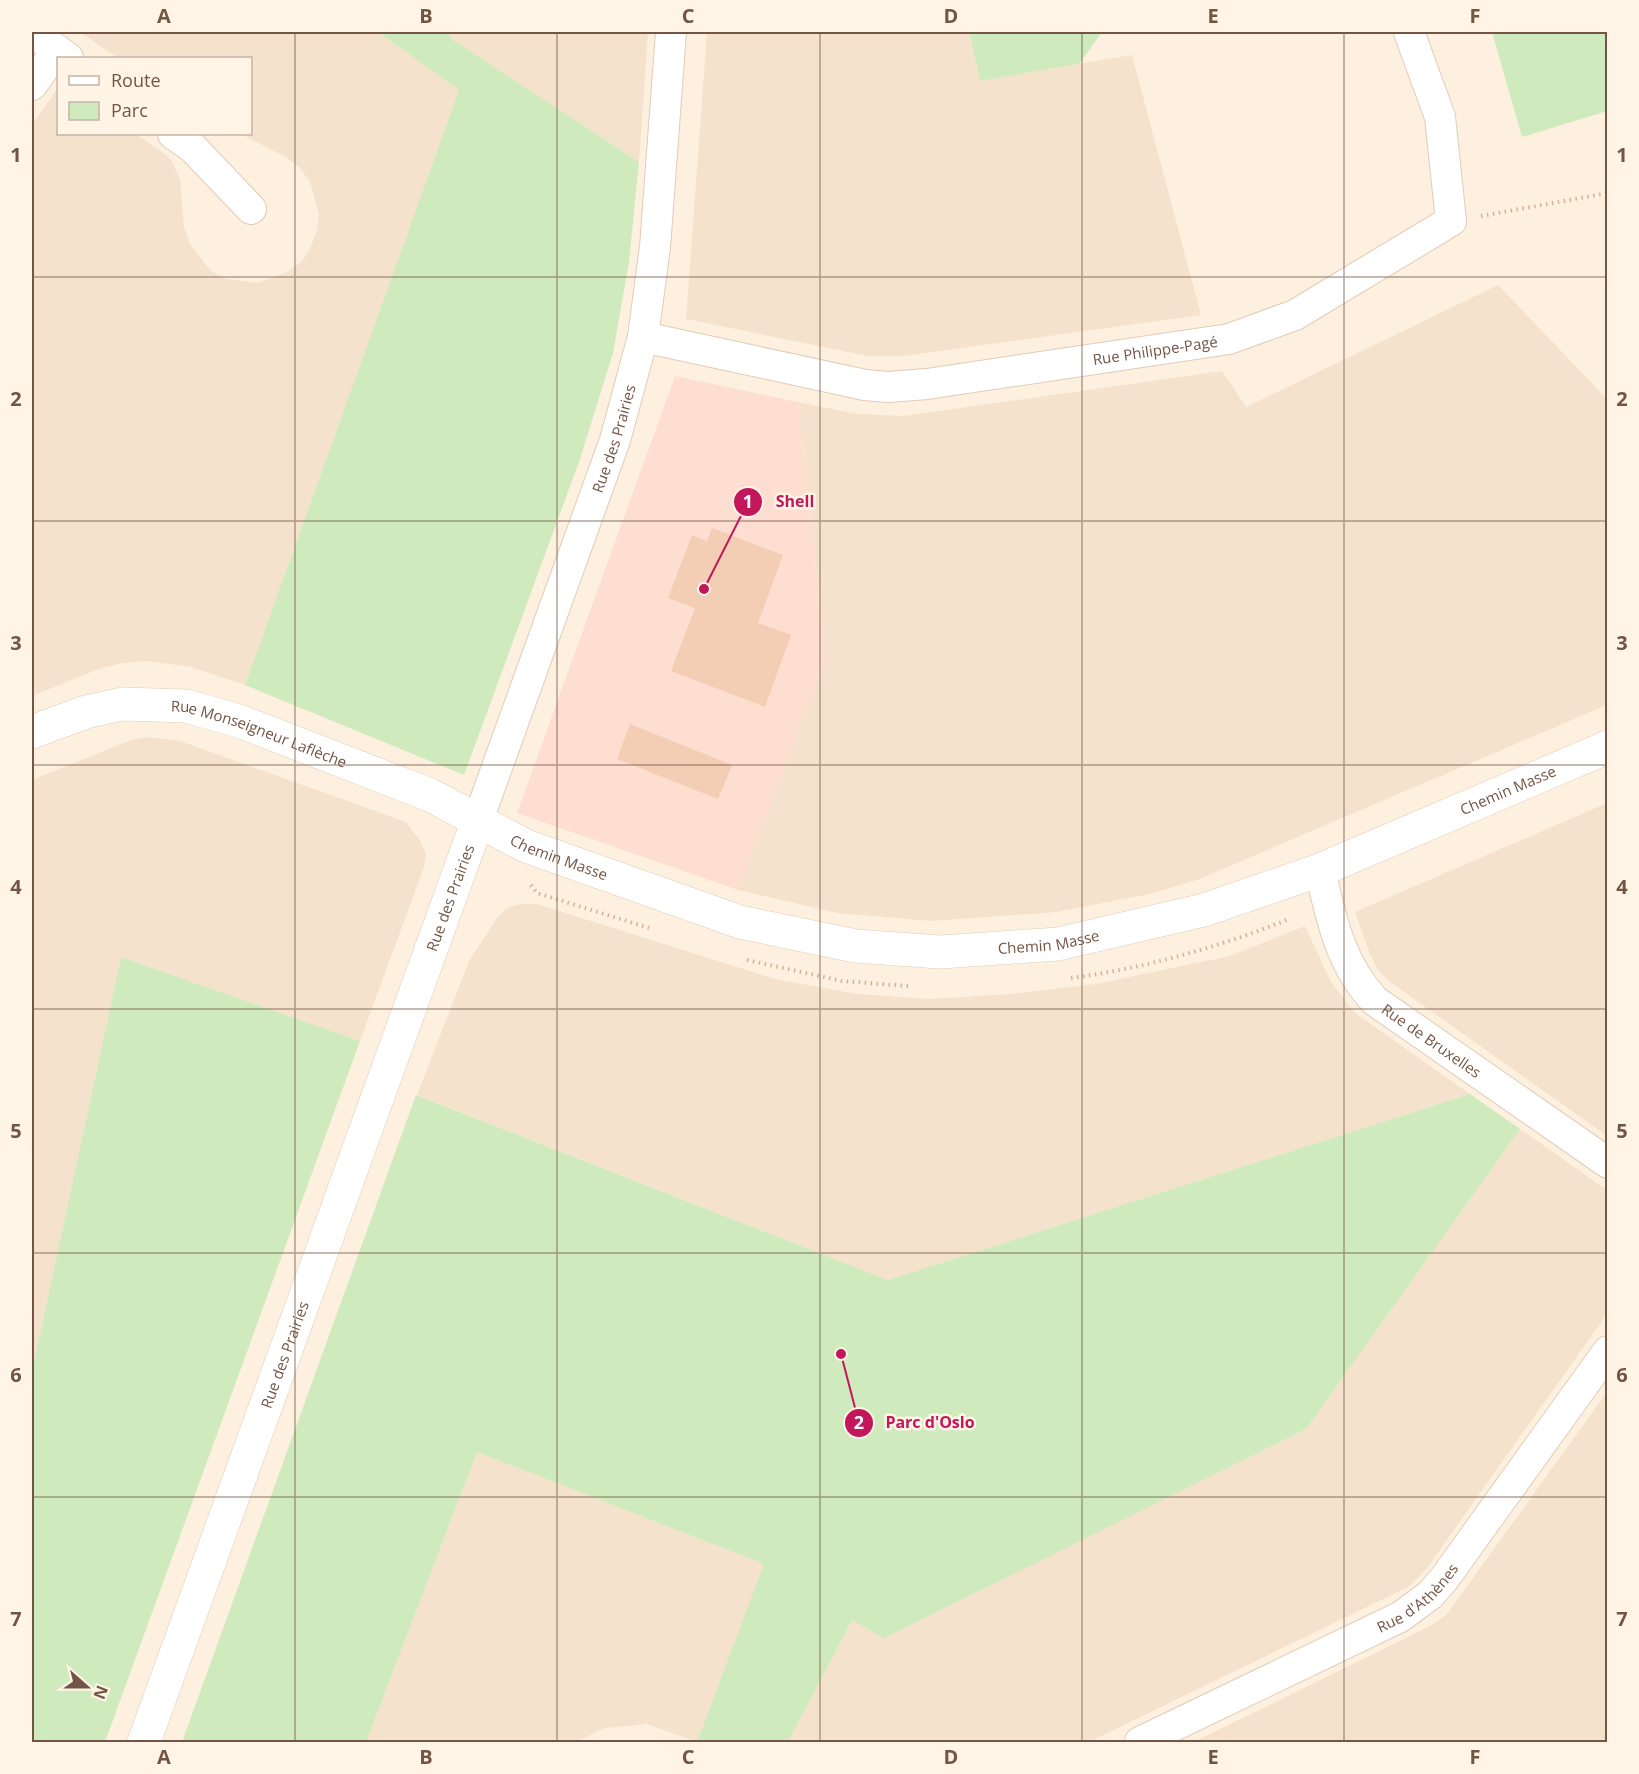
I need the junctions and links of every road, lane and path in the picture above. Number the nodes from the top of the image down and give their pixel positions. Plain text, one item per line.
1 (32, 32) edge
2 (671, 32) edge
3 (1409, 32) edge
4 (63, 54) edge
5 (57, 60) edge
6 (32, 85) edge
7 (174, 135) edge
8 (1608, 193) edge
9 (251, 209) dead end
10 (1451, 221) junction
11 (643, 337) junction
12 (32, 732) edge
13 (1608, 747) edge
14 (478, 820) junction
15 (1320, 870) junction
16 (1608, 1163) edge
17 (1608, 1351) edge
18 (144, 1743) edge
19 (1140, 1743) edge

1 - 4 street
2 - 11 street, Rue des Prairies
3 - 10 street
5 - 6 street
7 - 9 street
8 - 10 path
10 - 11 street, Rue Philippe-Pagé
11 - 14 street, Rue des Prairies
12 - 14 street, Rue Monseigneur Laflèche
13 - 15 street, Chemin Masse
14 - 15 street, Chemin Masse
14 - 18 street, Rue des Prairies
15 - 16 street, Rue de Bruxelles
17 - 19 street, Rue d'Athènes

